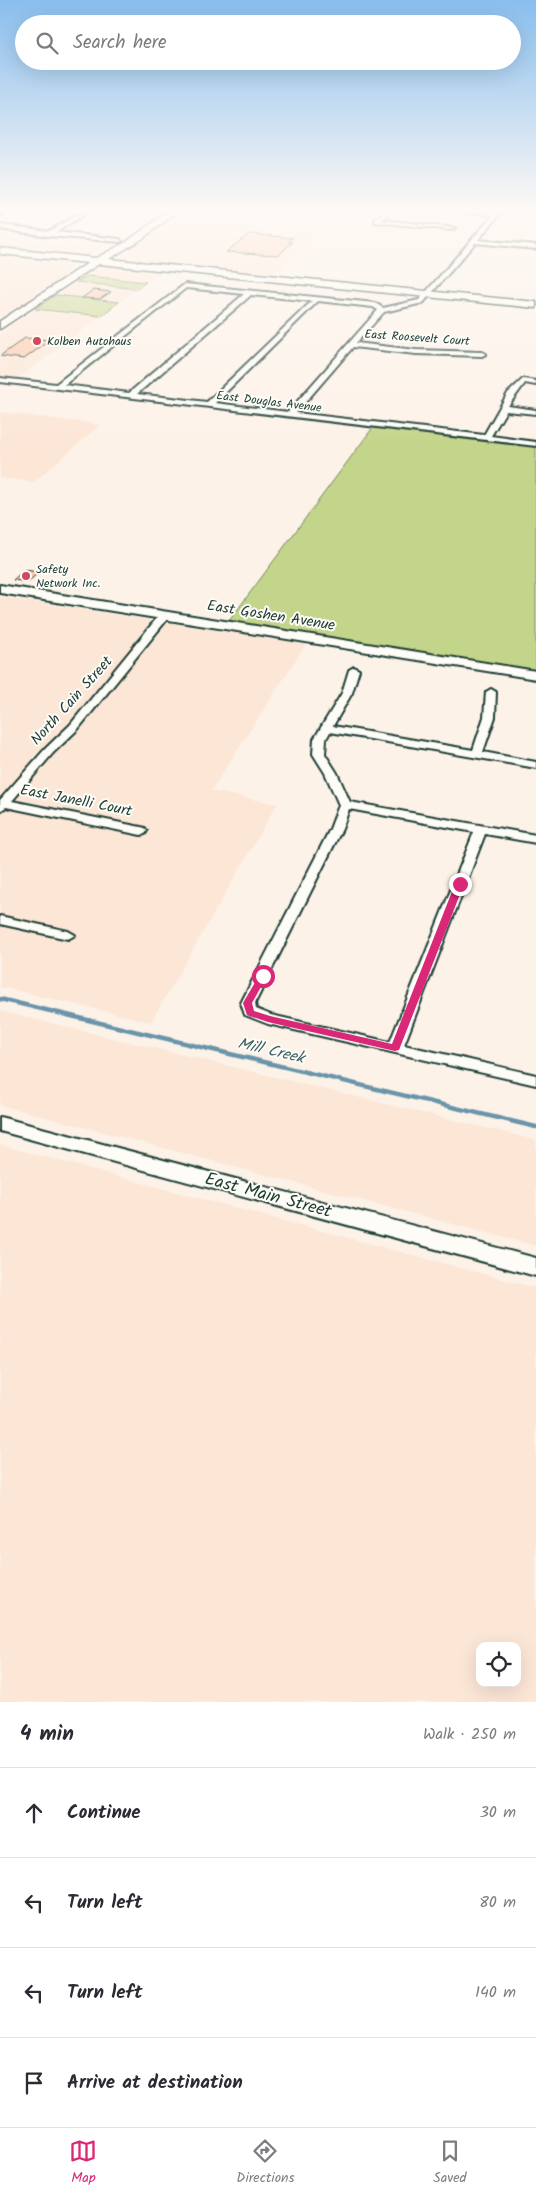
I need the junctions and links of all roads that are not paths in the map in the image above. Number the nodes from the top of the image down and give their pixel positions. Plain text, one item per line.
1 (58, 287) edge
2 (183, 287) edge
3 (200, 287) edge
4 (362, 287) edge
5 (433, 287) edge
6 (250, 292) junction
7 (428, 294) junction
8 (317, 299) junction
9 (536, 305) edge
10 (382, 310) junction
11 (0, 326) edge
12 (351, 345) junction
13 (482, 354) dead end
14 (0, 380) edge
15 (536, 382) edge
16 (57, 387) junction
17 (130, 396) junction
18 (208, 406) junction
19 (503, 408) junction
20 (536, 412) edge
21 (289, 416) junction
22 (486, 438) junction
23 (536, 444) edge
24 (0, 589) edge
25 (165, 616) junction
26 (354, 670) dead end
27 (536, 676) edge
28 (491, 692) dead end
29 (327, 728) junction
30 (477, 754) junction
31 (536, 765) edge
32 (2, 805) edge
33 (345, 805) junction
34 (481, 829) junction
35 (141, 831) dead end
36 (536, 839) edge
37 (0, 920) edge
38 (68, 935) dead end
39 (395, 1048) junction
40 (536, 1080) edge
41 (0, 1124) edge
42 (536, 1267) edge

1 - 11 main road
2 - 16 street
3 - 6 street
4 - 7 main road
5 - 7 street
6 - 8 street
6 - 17 street
7 - 9 main road
7 - 10 street
8 - 10 street
8 - 18 street
10 - 12 street
12 - 13 street, East Roosevelt Court
12 - 21 street
14 - 16 street, East Douglas Avenue
15 - 19 street
16 - 17 street, East Douglas Avenue
17 - 18 street, East Douglas Avenue
18 - 21 street, East Douglas Avenue
19 - 20 street
19 - 22 street
21 - 22 street, East Douglas Avenue
22 - 23 street, East Douglas Avenue
24 - 25 street, East Goshen Avenue
25 - 27 street, East Goshen Avenue
25 - 32 street, North Cain Street
26 - 29 street
28 - 30 street
29 - 30 street
29 - 33 street
30 - 31 street
32 - 35 street, East Janelli Court
33 - 34 street
33 - 39 street
34 - 36 street
34 - 39 street
37 - 38 street
39 - 40 street
41 - 42 street, East Main Street

